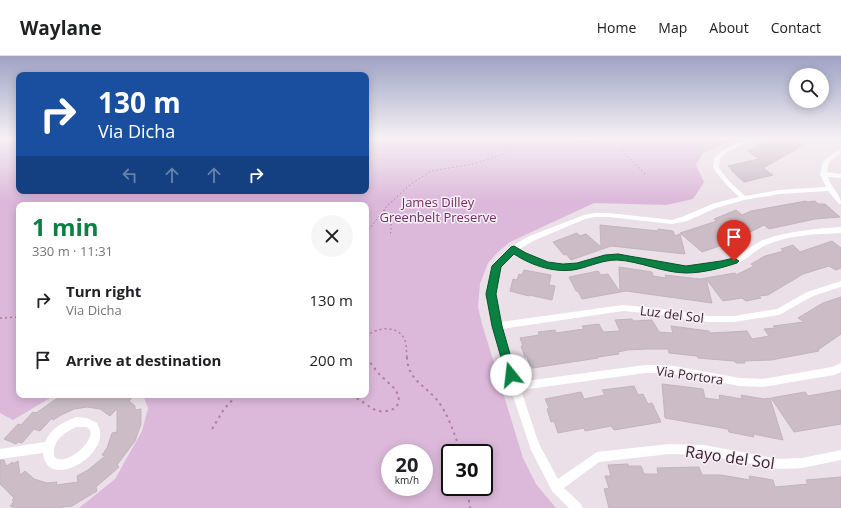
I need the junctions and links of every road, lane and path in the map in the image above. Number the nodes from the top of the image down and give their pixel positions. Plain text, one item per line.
1 (488, 159) edge
2 (630, 159) edge
3 (717, 159) edge
4 (829, 159) edge
5 (645, 174) dead end
6 (823, 174) junction
7 (841, 176) edge
8 (829, 189) junction
9 (744, 198) junction
10 (841, 202) edge
11 (384, 210) junction
12 (369, 229) edge
13 (841, 230) edge
14 (390, 236) dead end
15 (514, 249) junction
16 (841, 284) edge
17 (16, 317) edge
18 (0, 318) edge
19 (497, 326) junction
20 (369, 334) edge
21 (369, 361) edge
22 (841, 367) edge
23 (515, 388) junction
24 (234, 398) edge
25 (357, 398) edge
26 (212, 428) dead end
27 (458, 444) edge
28 (48, 447) junction
29 (0, 454) edge
30 (841, 455) edge
31 (556, 487) junction
32 (468, 496) edge
33 (470, 508) edge
34 (577, 508) edge

1 - 11 path
2 - 5 path
3 - 9 street
4 - 6 street
6 - 7 street
6 - 8 street
8 - 9 street
8 - 10 street
9 - 15 street
11 - 12 path
11 - 14 path
13 - 15 street
15 - 19 street
16 - 19 street, Luz del Sol
17 - 18 path
19 - 23 street
20 - 27 path
21 - 25 path
22 - 23 street, Via Portora
23 - 31 street
24 - 26 path
28 - 28 street
28 - 29 street
30 - 31 street, Rayo del Sol
31 - 34 street
32 - 33 path

